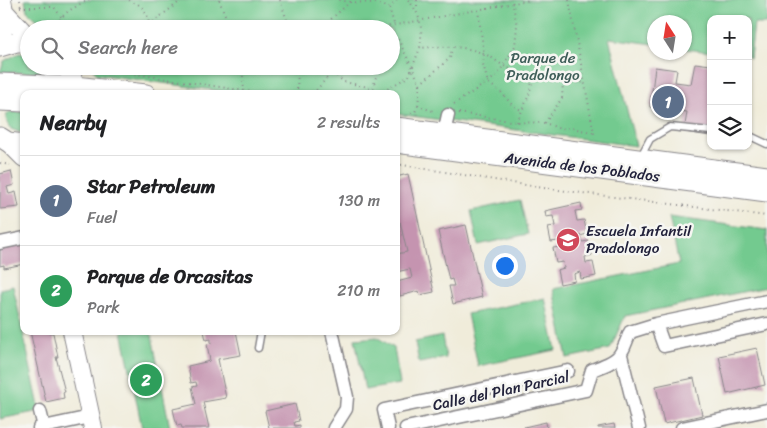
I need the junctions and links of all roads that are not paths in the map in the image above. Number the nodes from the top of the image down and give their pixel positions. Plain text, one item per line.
1 (9, 6) edge
2 (20, 24) edge
3 (20, 42) edge
4 (1, 47) edge
5 (71, 75) edge
6 (0, 83) edge
7 (75, 90) edge
8 (0, 101) edge
9 (20, 102) edge
10 (403, 121) edge
11 (707, 131) edge
12 (752, 137) edge
13 (11, 141) edge
14 (400, 144) edge
15 (767, 144) edge
16 (20, 153) edge
17 (638, 159) junction
18 (767, 176) edge
19 (767, 192) edge
20 (20, 239) edge
21 (0, 243) edge
22 (767, 301) edge
23 (656, 324) junction
24 (767, 324) edge
25 (73, 335) edge
26 (260, 335) edge
27 (333, 335) edge
28 (258, 348) dead end
29 (621, 355) junction
30 (568, 371) dead end
31 (767, 410) edge
32 (40, 411) dead end
33 (91, 423) edge
34 (336, 427) edge
35 (41, 428) edge
36 (388, 428) edge
37 (406, 428) edge
38 (639, 428) edge
39 (682, 428) edge

1 - 2 main road
1 - 4 main road
3 - 4 main road
5 - 7 main road
6 - 7 main road
8 - 9 main road
10 - 17 main road, Avenida de los Poblados
11 - 17 lane
12 - 15 lane
13 - 16 main road
14 - 19 main road, Avenida de los Poblados
17 - 18 main road, Avenida de los Poblados
20 - 21 street
22 - 23 street
23 - 24 street
23 - 29 street
25 - 33 main road
26 - 28 lane
27 - 34 street
29 - 37 street, Calle del Plan Parcial
29 - 38 street
30 - 36 street, Calle del Plan Parcial
31 - 39 street
32 - 35 street
33 - 35 street

